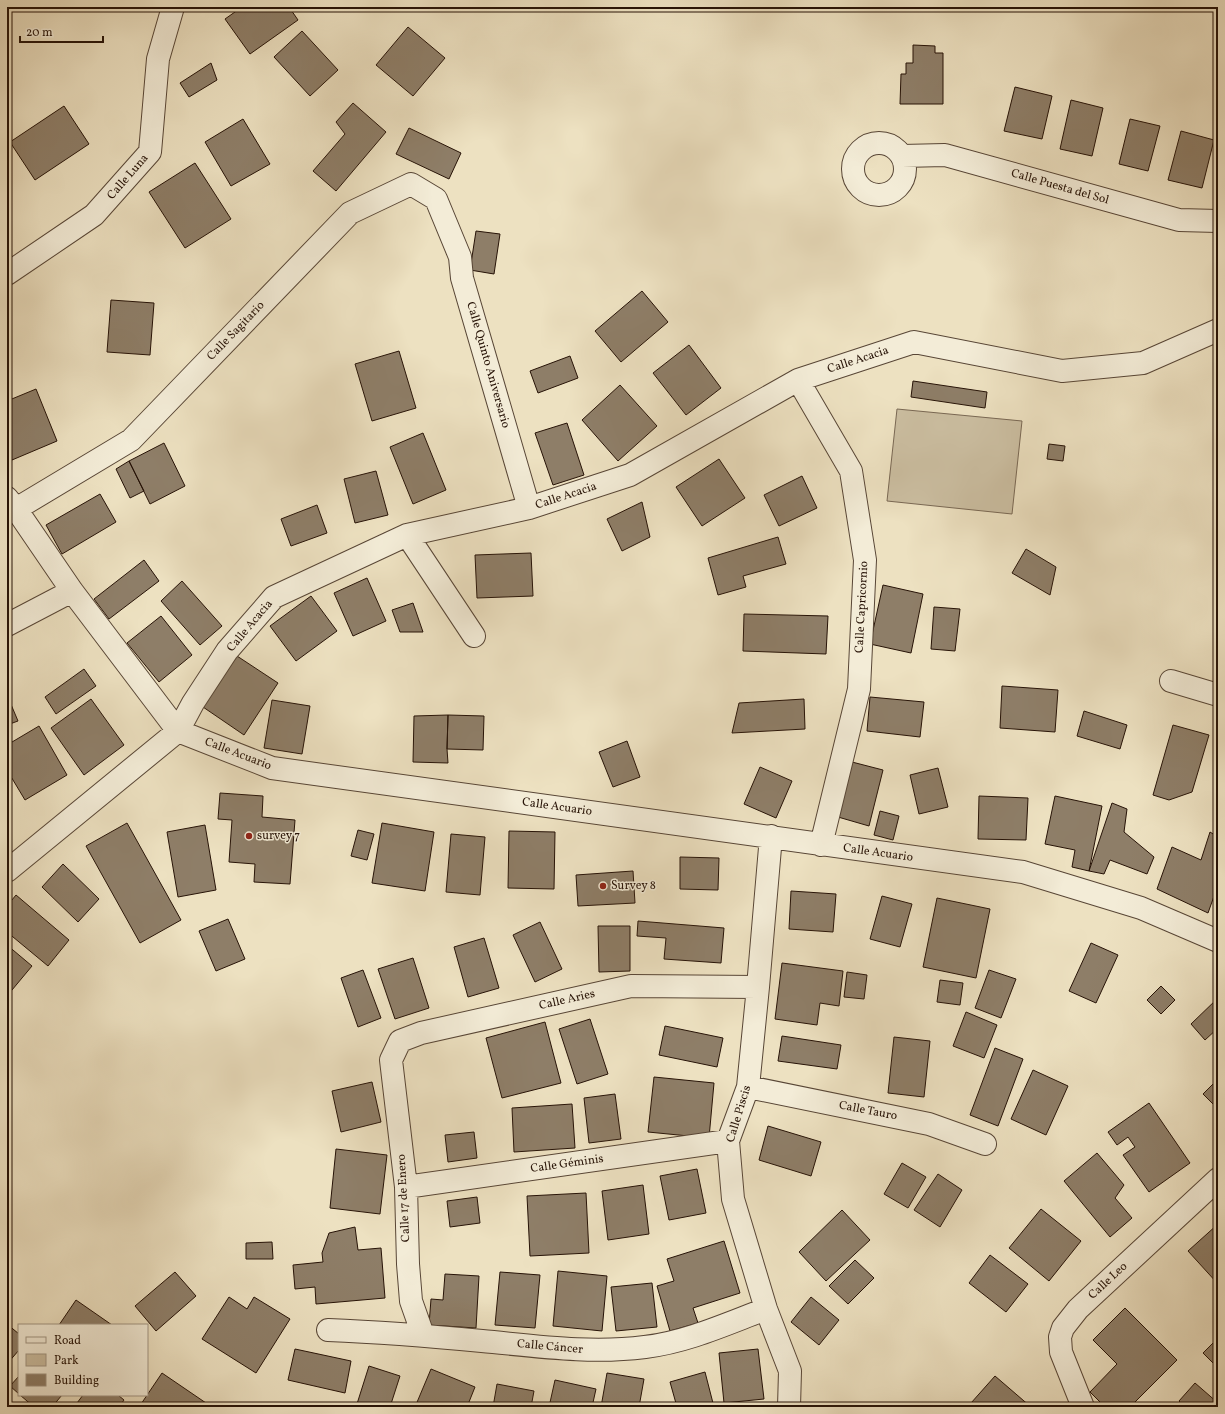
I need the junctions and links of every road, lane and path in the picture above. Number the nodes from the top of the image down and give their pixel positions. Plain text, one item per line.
1 (173, 7) edge
2 (902, 156) dead end
3 (1218, 221) edge
4 (446, 222) joint
5 (7, 274) edge
6 (1218, 330) edge
7 (798, 380) junction
8 (12, 504) edge
9 (529, 508) junction
10 (407, 535) junction
11 (72, 591) junction
12 (7, 625) edge
13 (474, 636) dead end
14 (1171, 681) dead end
15 (1218, 695) edge
16 (178, 732) junction
17 (771, 836) junction
18 (821, 845) junction
19 (7, 871) edge
20 (1218, 940) edge
21 (758, 987) junction
22 (391, 1060) joint
23 (748, 1087) junction
24 (728, 1141) junction
25 (985, 1144) dead end
26 (1218, 1179) edge
27 (406, 1187) junction
28 (766, 1309) junction
29 (328, 1330) dead end
30 (423, 1335) junction
31 (1080, 1406) edge
32 (789, 1407) edge

1 - 5 street, Calle Luna
2 - 3 street, Calle Puesta del Sol
4 - 8 street, Calle Sagitario
4 - 9 street, Calle Quinto Aniversario
6 - 7 street, Calle Acacia
7 - 9 street, Calle Acacia
7 - 18 street, Calle Capricornio
8 - 11 street
9 - 10 street, Calle Acacia
10 - 13 street
10 - 16 street, Calle Acacia
11 - 12 street
11 - 16 street
14 - 15 street
16 - 17 street, Calle Acuario
16 - 19 street, Calle Acacia
17 - 18 street, Calle Acuario
17 - 21 street, Calle Piscis
18 - 20 street, Calle Acuario
21 - 22 street, Calle Aries
21 - 23 street, Calle Piscis
22 - 27 street, Calle 17 de Enero
23 - 24 street, Calle Piscis
23 - 25 street, Calle Tauro
24 - 27 street, Calle Géminis
24 - 28 street, Calle Piscis
26 - 31 street, Calle Leo
27 - 30 street, Calle 17 de Enero
28 - 30 street, Calle Cáncer
28 - 32 street, Calle Piscis
29 - 30 street, Calle Cáncer

